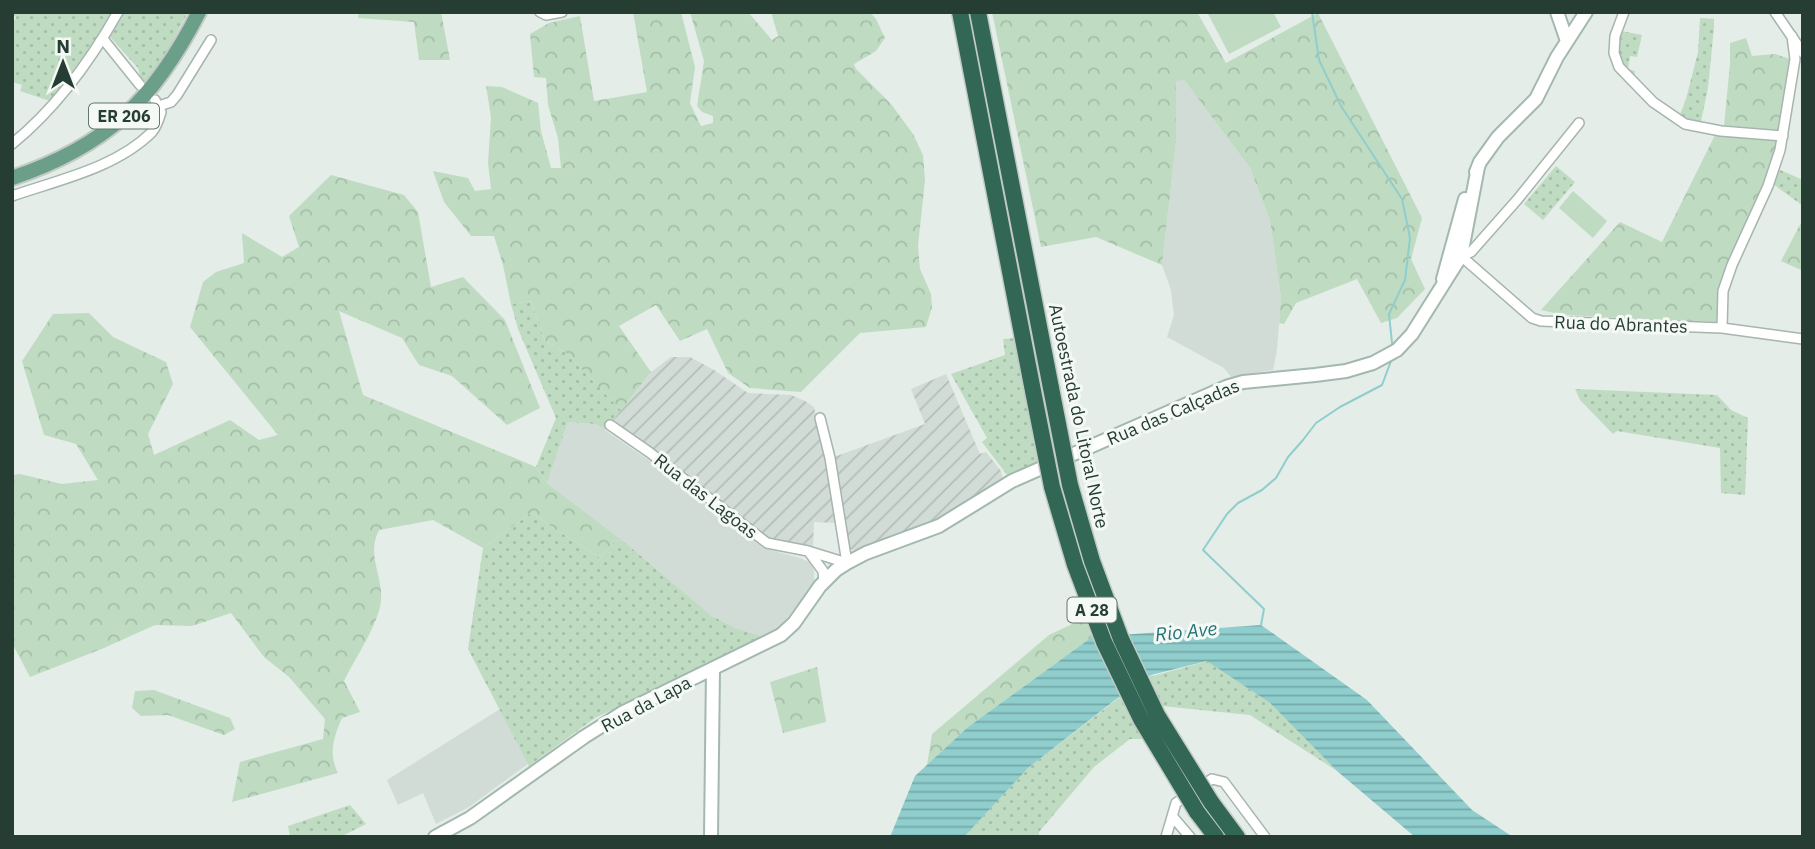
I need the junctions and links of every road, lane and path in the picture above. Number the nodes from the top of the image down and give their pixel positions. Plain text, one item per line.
1 (118, 12) edge
2 (199, 12) edge
3 (540, 12) edge
4 (562, 12) edge
5 (960, 12) edge
6 (978, 12) edge
7 (1625, 12) edge
8 (1775, 12) edge
9 (1557, 14) edge
10 (1583, 16) edge
11 (1791, 36) junction
12 (103, 39) junction
13 (211, 40) dead end
14 (1567, 41) junction
15 (1803, 53) edge
16 (140, 85) dead end
17 (1579, 123) dead end
18 (1783, 136) junction
19 (12, 144) edge
20 (12, 178) edge
21 (12, 196) edge
22 (1456, 254) junction
23 (1722, 328) junction
24 (1803, 339) edge
25 (820, 418) dead end
26 (610, 425) dead end
27 (808, 551) junction
28 (847, 563) junction
29 (824, 581) junction
30 (713, 669) junction
31 (1173, 817) junction
32 (435, 837) edge
33 (711, 837) edge
34 (1166, 837) edge
35 (1190, 837) edge
36 (1216, 837) edge
37 (1237, 837) edge
38 (1265, 837) edge

1 - 12 street
2 - 20 main road, ER 206
3 - 4 street
5 - 36 highway, Autoestrada do Litoral Norte / A 28, bridge
6 - 37 highway, Autoestrada do Litoral Norte / A 28, bridge
7 - 18 street
8 - 11 street
9 - 10 main road
9 - 14 main road
10 - 14 main road
11 - 15 street
11 - 18 street
12 - 16 street
12 - 19 street
13 - 21 street
14 - 22 main road
17 - 22 street
18 - 23 street
22 - 23 street, Rua do Abrantes
22 - 28 main road, Rua das Calçadas
23 - 24 street, Rua do Abrantes
25 - 28 street
26 - 27 street, Rua das Lagoas
27 - 28 street, Rua das Lagoas
27 - 29 street
28 - 29 main road, Rua da Lapa
29 - 30 main road, Rua da Lapa
30 - 32 main road, Rua da Lapa
30 - 33 main road
31 - 34 street
31 - 35 street
31 - 38 street

